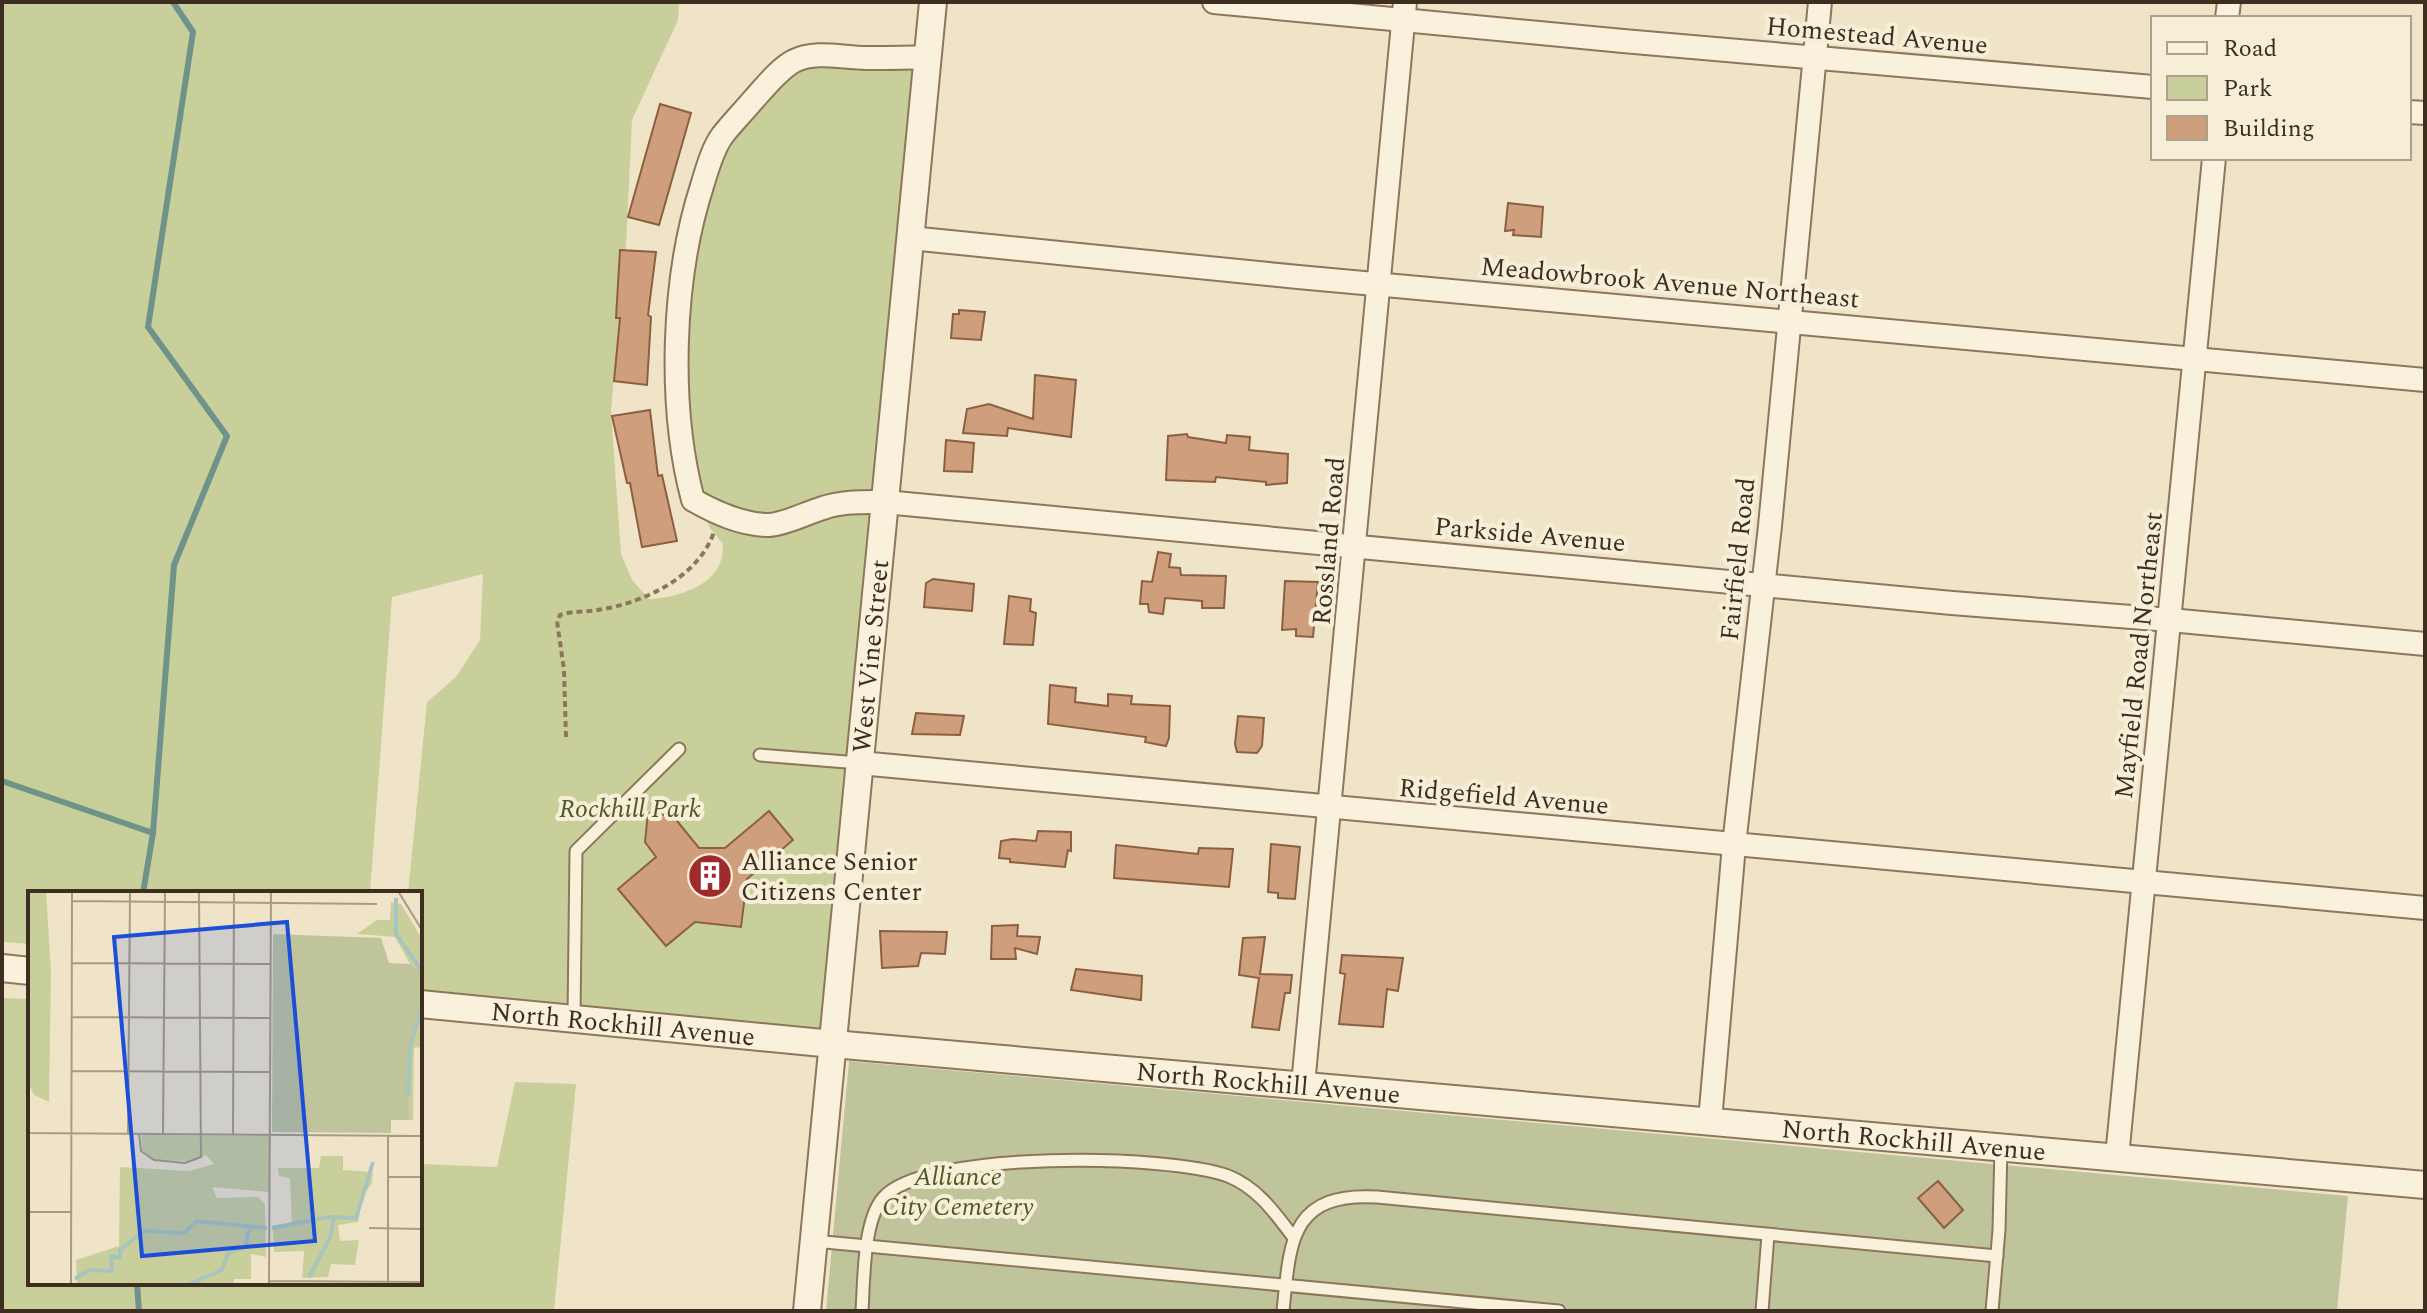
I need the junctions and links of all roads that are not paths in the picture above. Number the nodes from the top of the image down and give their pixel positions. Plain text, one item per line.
1 (933, 2) edge
2 (1214, 2) edge
3 (1820, 2) edge
4 (1404, 11) edge
5 (927, 57) junction
6 (1814, 58) junction
7 (2151, 87) edge
8 (2214, 160) edge
9 (910, 238) junction
10 (1381, 284) junction
11 (1788, 322) junction
12 (2195, 359) junction
13 (2425, 380) edge
14 (885, 502) junction
15 (1356, 546) junction
16 (1763, 583) junction
17 (2170, 620) junction
18 (2425, 644) edge
19 (679, 749) dead end
20 (760, 755) dead end
21 (860, 763) junction
22 (1330, 807) junction
23 (1734, 845) junction
24 (2143, 884) junction
25 (2425, 908) edge
26 (2, 968) edge
27 (28, 971) edge
28 (422, 1004) edge
29 (574, 1019) junction
30 (833, 1044) junction
31 (1303, 1085) junction
32 (1710, 1121) junction
33 (2001, 1147) junction
34 (2117, 1157) junction
35 (2425, 1185) edge
36 (1768, 1235) junction
37 (1294, 1238) junction
38 (814, 1241) junction
39 (868, 1245) junction
40 (1997, 1256) junction
41 (1286, 1286) junction
42 (807, 1311) edge
43 (862, 1311) edge
44 (1283, 1311) edge
45 (1559, 1311) edge
46 (1762, 1311) edge
47 (1992, 1311) edge

1 - 5 street, West Vine Street
2 - 4 street, Homestead Avenue
3 - 6 street, Fairfield Road
4 - 6 street, Homestead Avenue
4 - 10 street, Rossland Road
5 - 9 street, West Vine Street
5 - 14 street, Parkside Avenue
6 - 7 street, Homestead Avenue
6 - 11 street, Fairfield Road
8 - 12 street, Mayfield Road Northeast
9 - 10 street, Meadowbrook Avenue Northeast
9 - 14 street, West Vine Street
10 - 11 street, Meadowbrook Avenue Northeast
10 - 15 street, Rossland Road
11 - 12 street, Meadowbrook Avenue Northeast
11 - 16 street, Fairfield Road
12 - 13 street, Meadowbrook Avenue Northeast
12 - 17 street, Mayfield Road Northeast
14 - 15 street, Parkside Avenue
14 - 21 street, West Vine Street
15 - 16 street, Parkside Avenue
15 - 22 street, Rossland Road
16 - 17 street, Parkside Avenue
16 - 23 street, Fairfield Road
17 - 18 street, Parkside Avenue
17 - 24 street, Mayfield Road Northeast
19 - 29 lane
20 - 21 lane
21 - 22 street, Ridgefield Avenue
21 - 30 street, West Vine Street
22 - 23 street, Ridgefield Avenue
22 - 31 street, Rossland Road
23 - 24 street, Ridgefield Avenue
23 - 32 street, Fairfield Road
24 - 25 street, Ridgefield Avenue
24 - 34 street, Mayfield Road Northeast
26 - 27 street
28 - 29 street, North Rockhill Avenue
29 - 30 street, North Rockhill Avenue
30 - 31 street, North Rockhill Avenue
30 - 38 street, West Vine Street
31 - 32 street, North Rockhill Avenue
32 - 33 street, North Rockhill Avenue
33 - 34 street, North Rockhill Avenue
33 - 40 lane
34 - 35 street, North Rockhill Avenue
36 - 37 lane
36 - 40 lane
36 - 46 lane
37 - 39 lane
37 - 41 lane
38 - 39 lane
38 - 42 street, West Vine Street
39 - 41 lane
39 - 43 lane
40 - 47 lane
41 - 44 lane
41 - 45 lane

